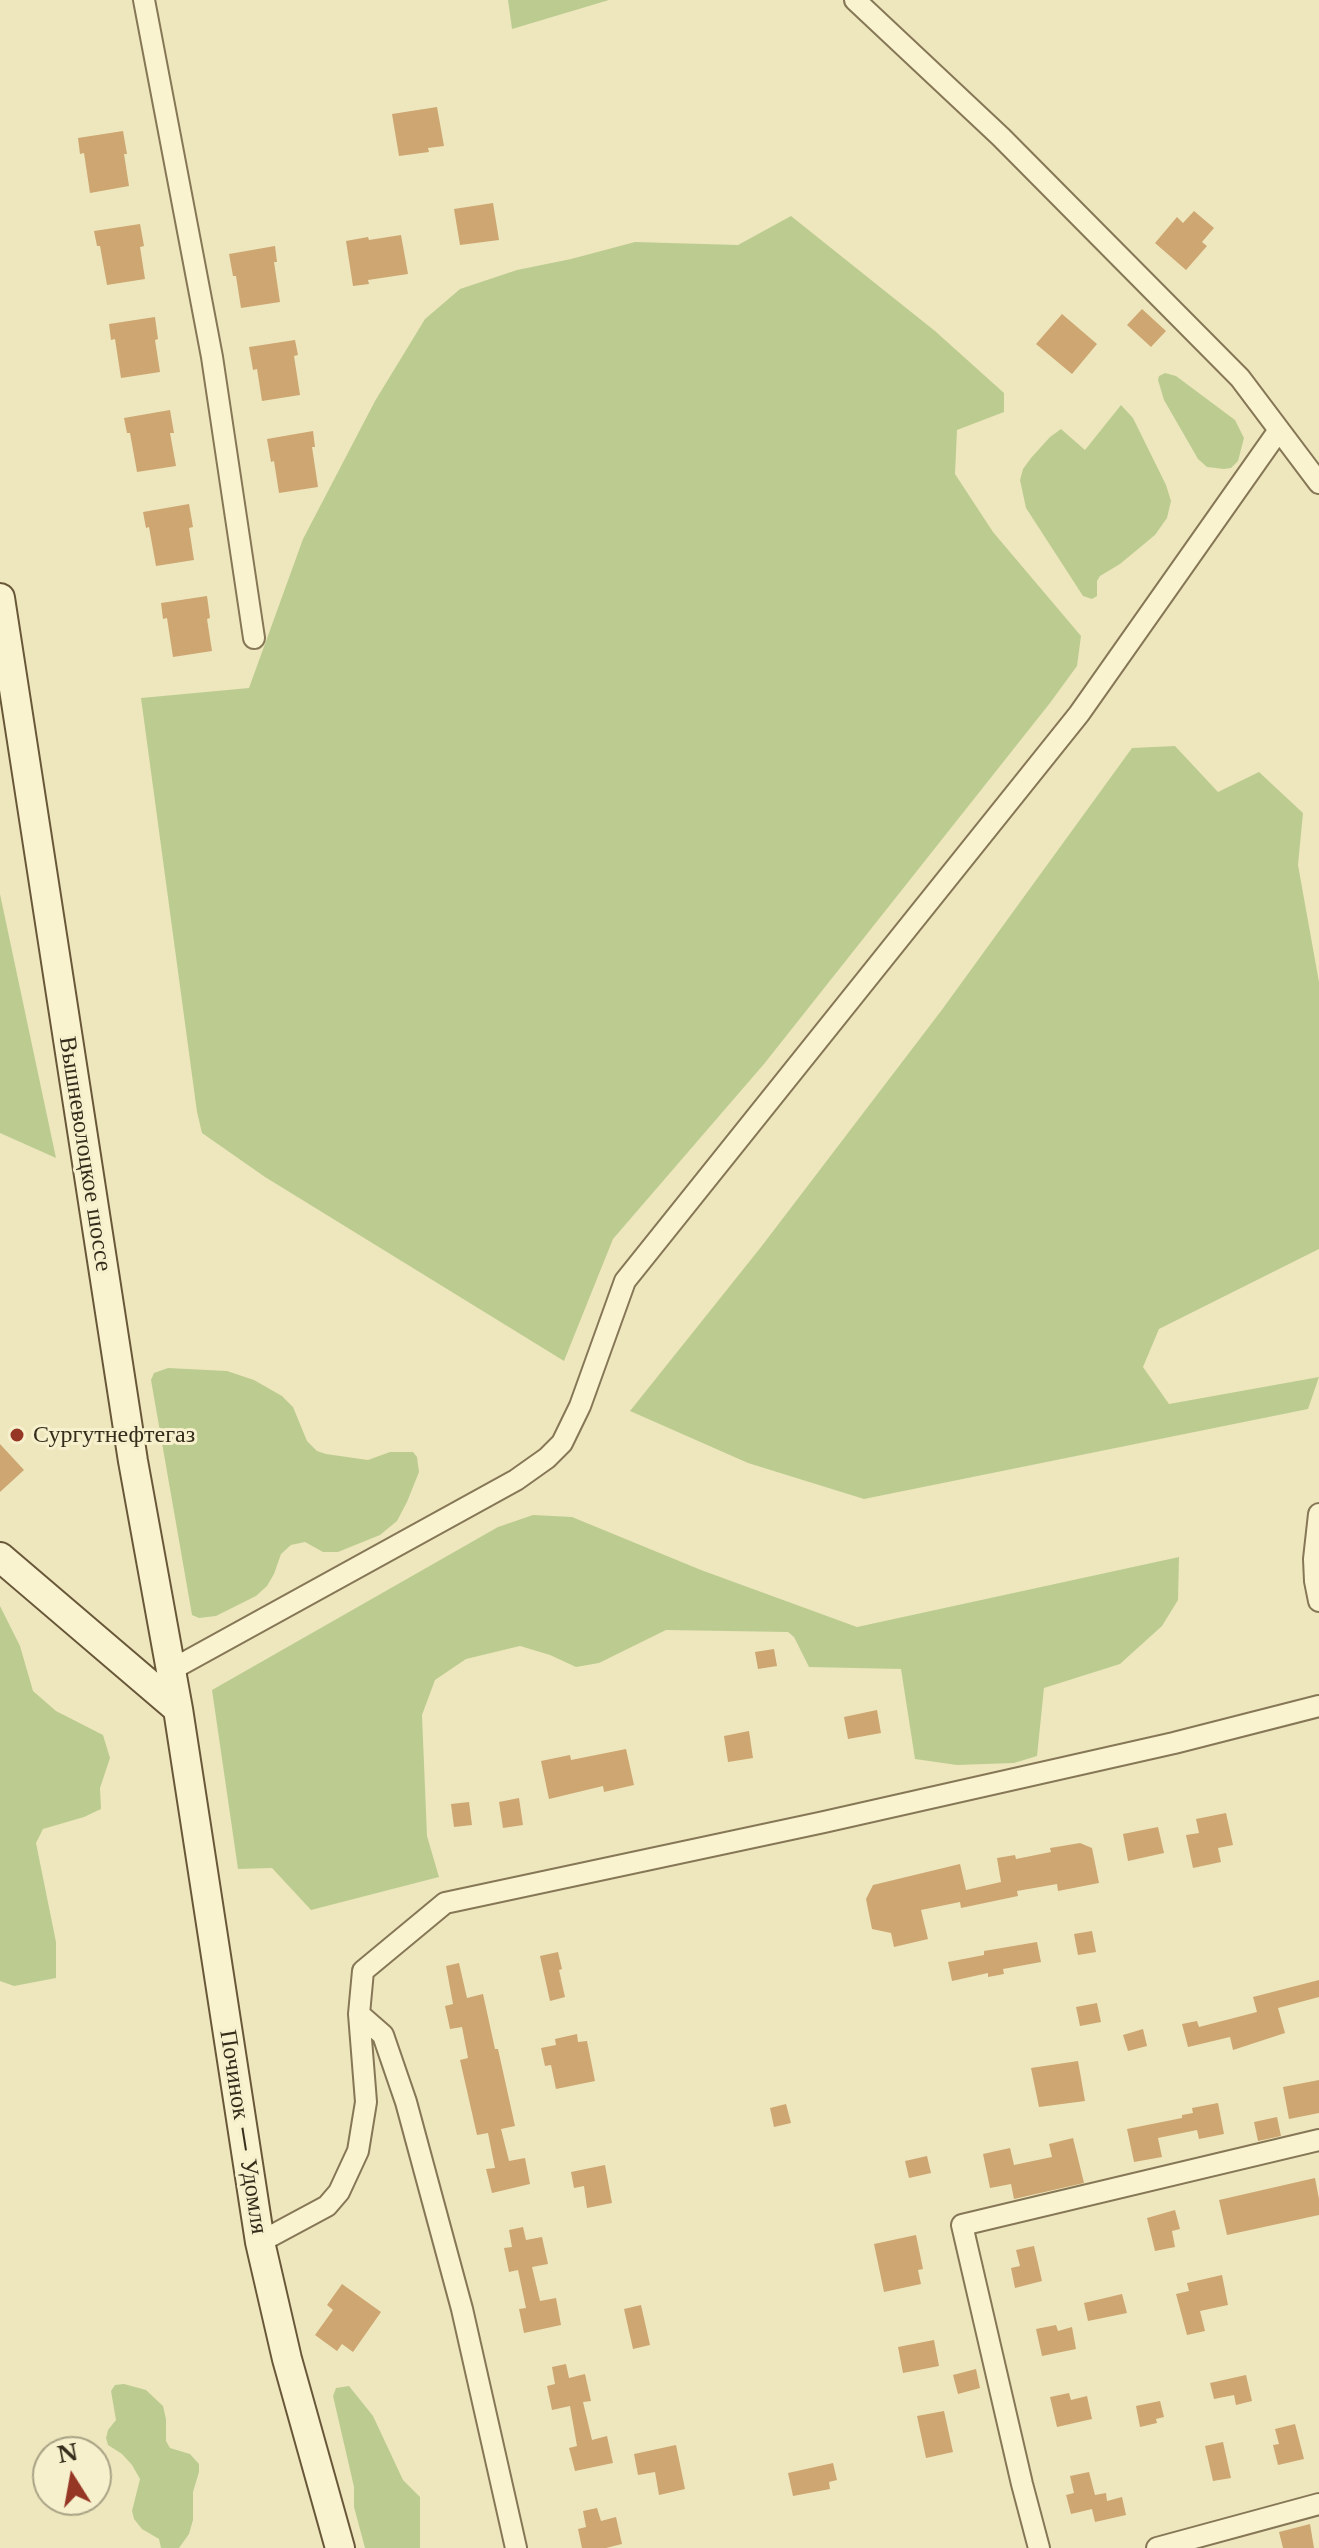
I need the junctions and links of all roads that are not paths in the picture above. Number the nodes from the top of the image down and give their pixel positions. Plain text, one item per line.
1 (144, 0) edge
2 (855, 0) edge
3 (1279, 430) junction
4 (1319, 483) edge
5 (0, 598) edge
6 (254, 638) dead end
7 (1319, 1514) edge
8 (0, 1557) edge
9 (1319, 1601) edge
10 (171, 1670) junction
11 (1319, 1706) edge
12 (178, 1709) junction
13 (359, 2014) junction
14 (1319, 2140) edge
15 (260, 2242) junction
16 (1319, 2504) edge
17 (340, 2548) edge
18 (516, 2548) edge
19 (1039, 2548) edge
20 (1157, 2548) edge

1 - 6 street
2 - 3 street
3 - 4 street
3 - 10 street
5 - 10 main road, Вышневолоцкое шоссе
7 - 9 street
8 - 12 main road
10 - 12 main road, Вышневолоцкое шоссе
11 - 13 street
12 - 15 main road, Починок — Удомля
13 - 15 street
13 - 18 street
14 - 19 street
15 - 17 main road, Починок — Удомля
16 - 20 street

